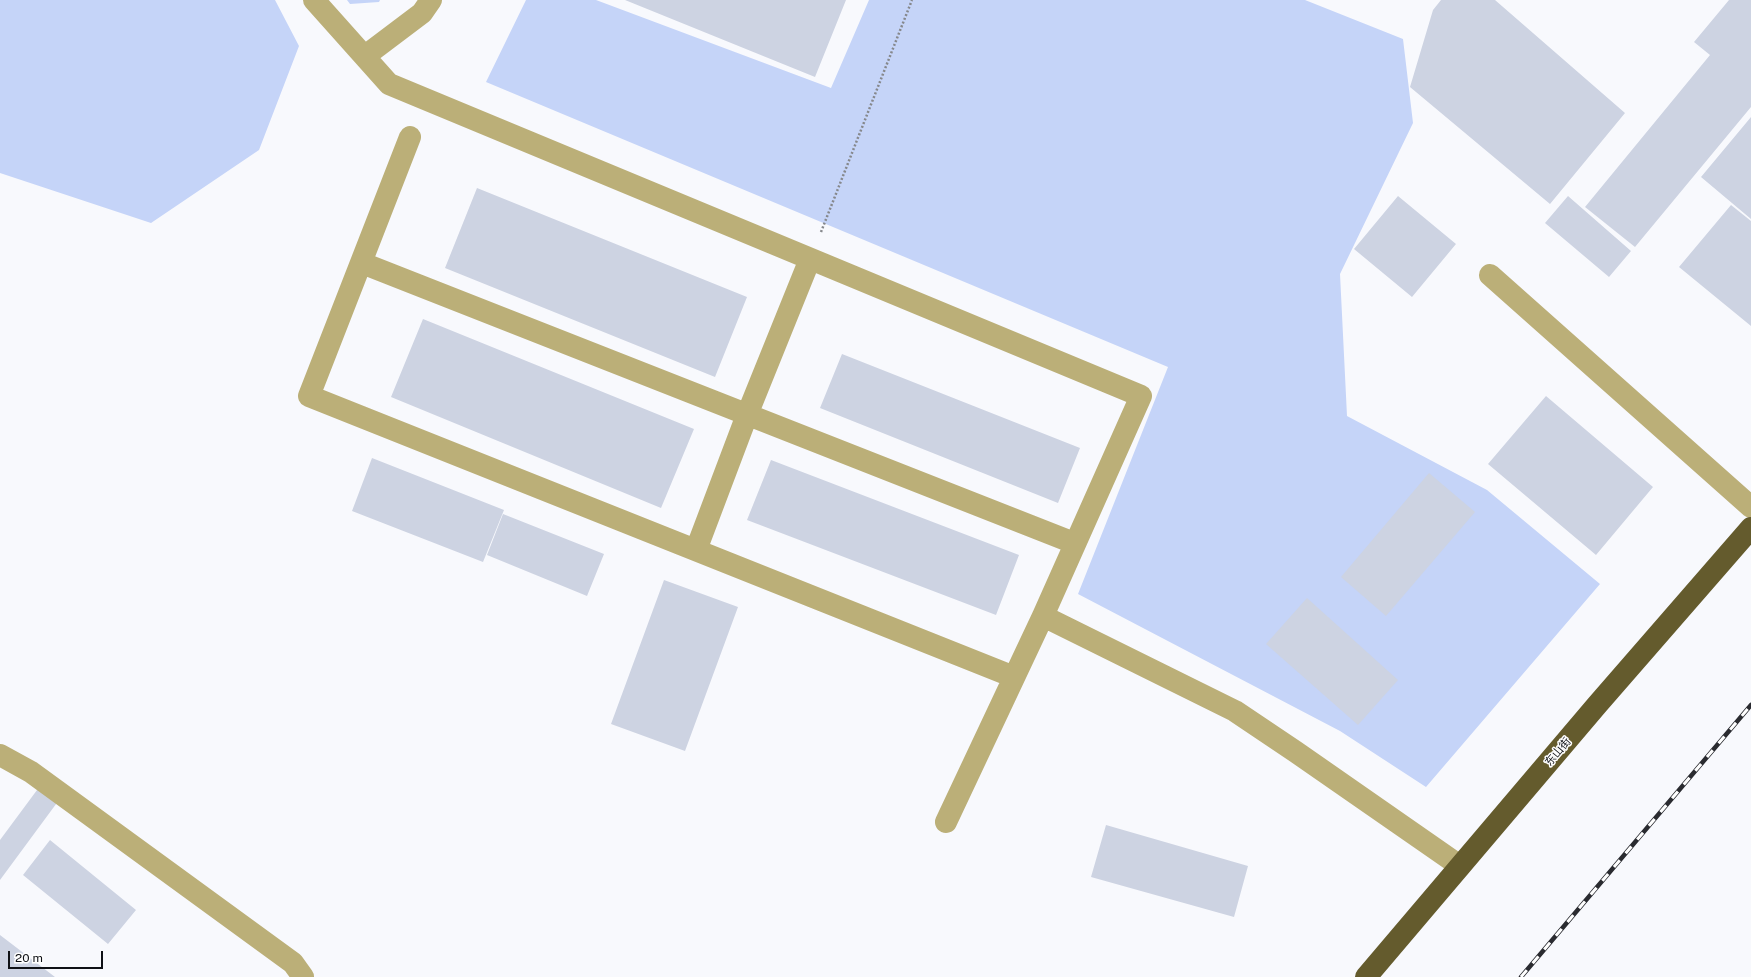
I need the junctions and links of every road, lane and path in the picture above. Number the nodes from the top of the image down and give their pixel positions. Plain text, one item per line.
1 (314, 0) edge
2 (431, 0) edge
3 (912, 0) edge
4 (364, 56) junction
5 (410, 137) dead end
6 (810, 259) junction
7 (362, 263) junction
8 (1490, 275) dead end
9 (747, 415) junction
10 (1751, 507) edge
11 (1751, 528) edge
12 (1074, 543) junction
13 (696, 550) junction
14 (1043, 616) junction
15 (1014, 676) junction
16 (0, 755) edge
17 (946, 822) dead end
18 (1460, 866) junction
19 (302, 977) edge
20 (1366, 977) edge

1 - 4 street
2 - 4 street
3 - 6 path
4 - 6 street
5 - 7 street
6 - 9 street
6 - 12 street
7 - 9 street
7 - 13 street
8 - 10 street
9 - 12 street
9 - 13 street
11 - 18 highway, 东山街
12 - 14 street
13 - 15 street
14 - 15 street
14 - 18 street
15 - 17 street
16 - 19 street
18 - 20 highway, 东山街

